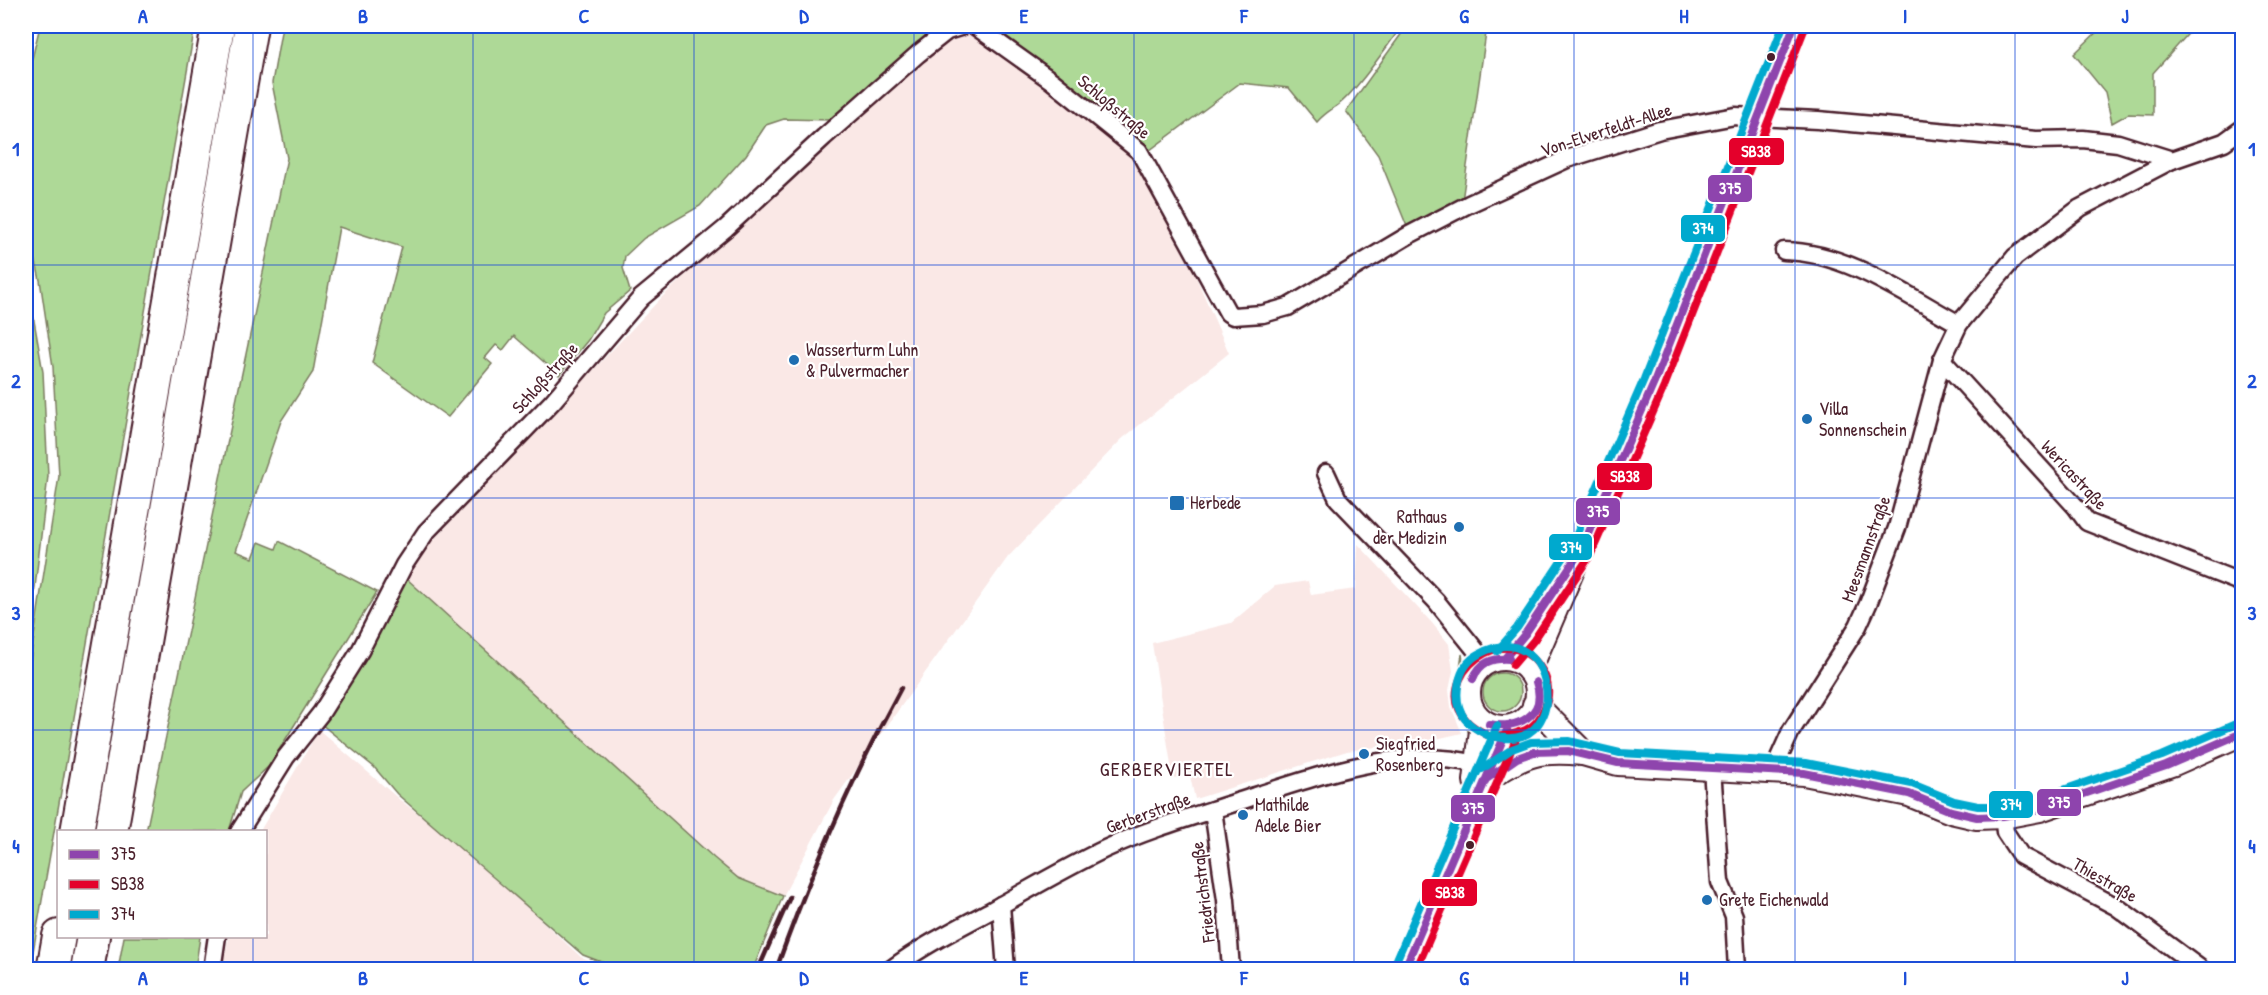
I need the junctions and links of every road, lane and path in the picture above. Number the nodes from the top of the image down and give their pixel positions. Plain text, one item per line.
1 (218, 26) edge
2 (251, 26) edge
3 (963, 26) edge
4 (975, 26) edge
5 (1794, 26) edge
6 (2242, 129) edge
7 (2172, 160) junction
8 (1784, 251) dead end
9 (1228, 313) joint
10 (1959, 324) junction
11 (1942, 360) junction
12 (1326, 474) dead end
13 (1581, 550) junction
14 (2242, 583) edge
15 (1495, 661) junction
16 (1529, 670) junction
17 (1535, 705) junction
18 (1483, 722) junction
19 (1514, 726) junction
20 (2242, 733) edge
21 (1576, 752) junction
22 (1712, 769) junction
23 (1483, 771) junction
24 (1773, 771) junction
25 (1213, 810) junction
26 (2003, 816) junction
27 (77, 830) edge
28 (111, 830) edge
29 (240, 830) edge
30 (1001, 905) junction
31 (59, 938) edge
32 (93, 938) edge
33 (217, 938) edge
34 (53, 969) edge
35 (87, 969) edge
36 (212, 969) edge
37 (890, 969) edge
38 (1006, 969) edge
39 (1231, 969) edge
40 (1404, 969) edge
41 (1737, 969) edge
42 (2202, 969) edge

1 - 27 highway
2 - 28 highway
3 - 29 street, Schloßstraße
4 - 9 street, Schloßstraße
5 - 13 main road, bridge
6 - 7 street, Meesmannstraße
7 - 9 street, Von-Elverfeldt-Allee
7 - 10 street, Meesmannstraße
8 - 10 street
10 - 11 street, Meesmannstraße
11 - 14 street, Wericastraße
11 - 24 street, Meesmannstraße
12 - 15 street
13 - 15 main road
13 - 16 main road
15 - 16 main road
15 - 18 main road
16 - 17 main road
17 - 19 main road
17 - 21 main road
18 - 19 main road
18 - 23 main road
19 - 21 main road
19 - 23 main road
20 - 26 main road
21 - 22 main road
21 - 23 main road
22 - 24 main road
22 - 41 street
23 - 25 street, Gerberstraße
23 - 40 main road
24 - 26 main road
25 - 30 street, Gerberstraße
25 - 39 street, Friedrichstraße
26 - 42 street, Thiestraße
30 - 37 street, Gerberstraße
30 - 38 street
31 - 34 highway
32 - 35 highway
33 - 36 street

